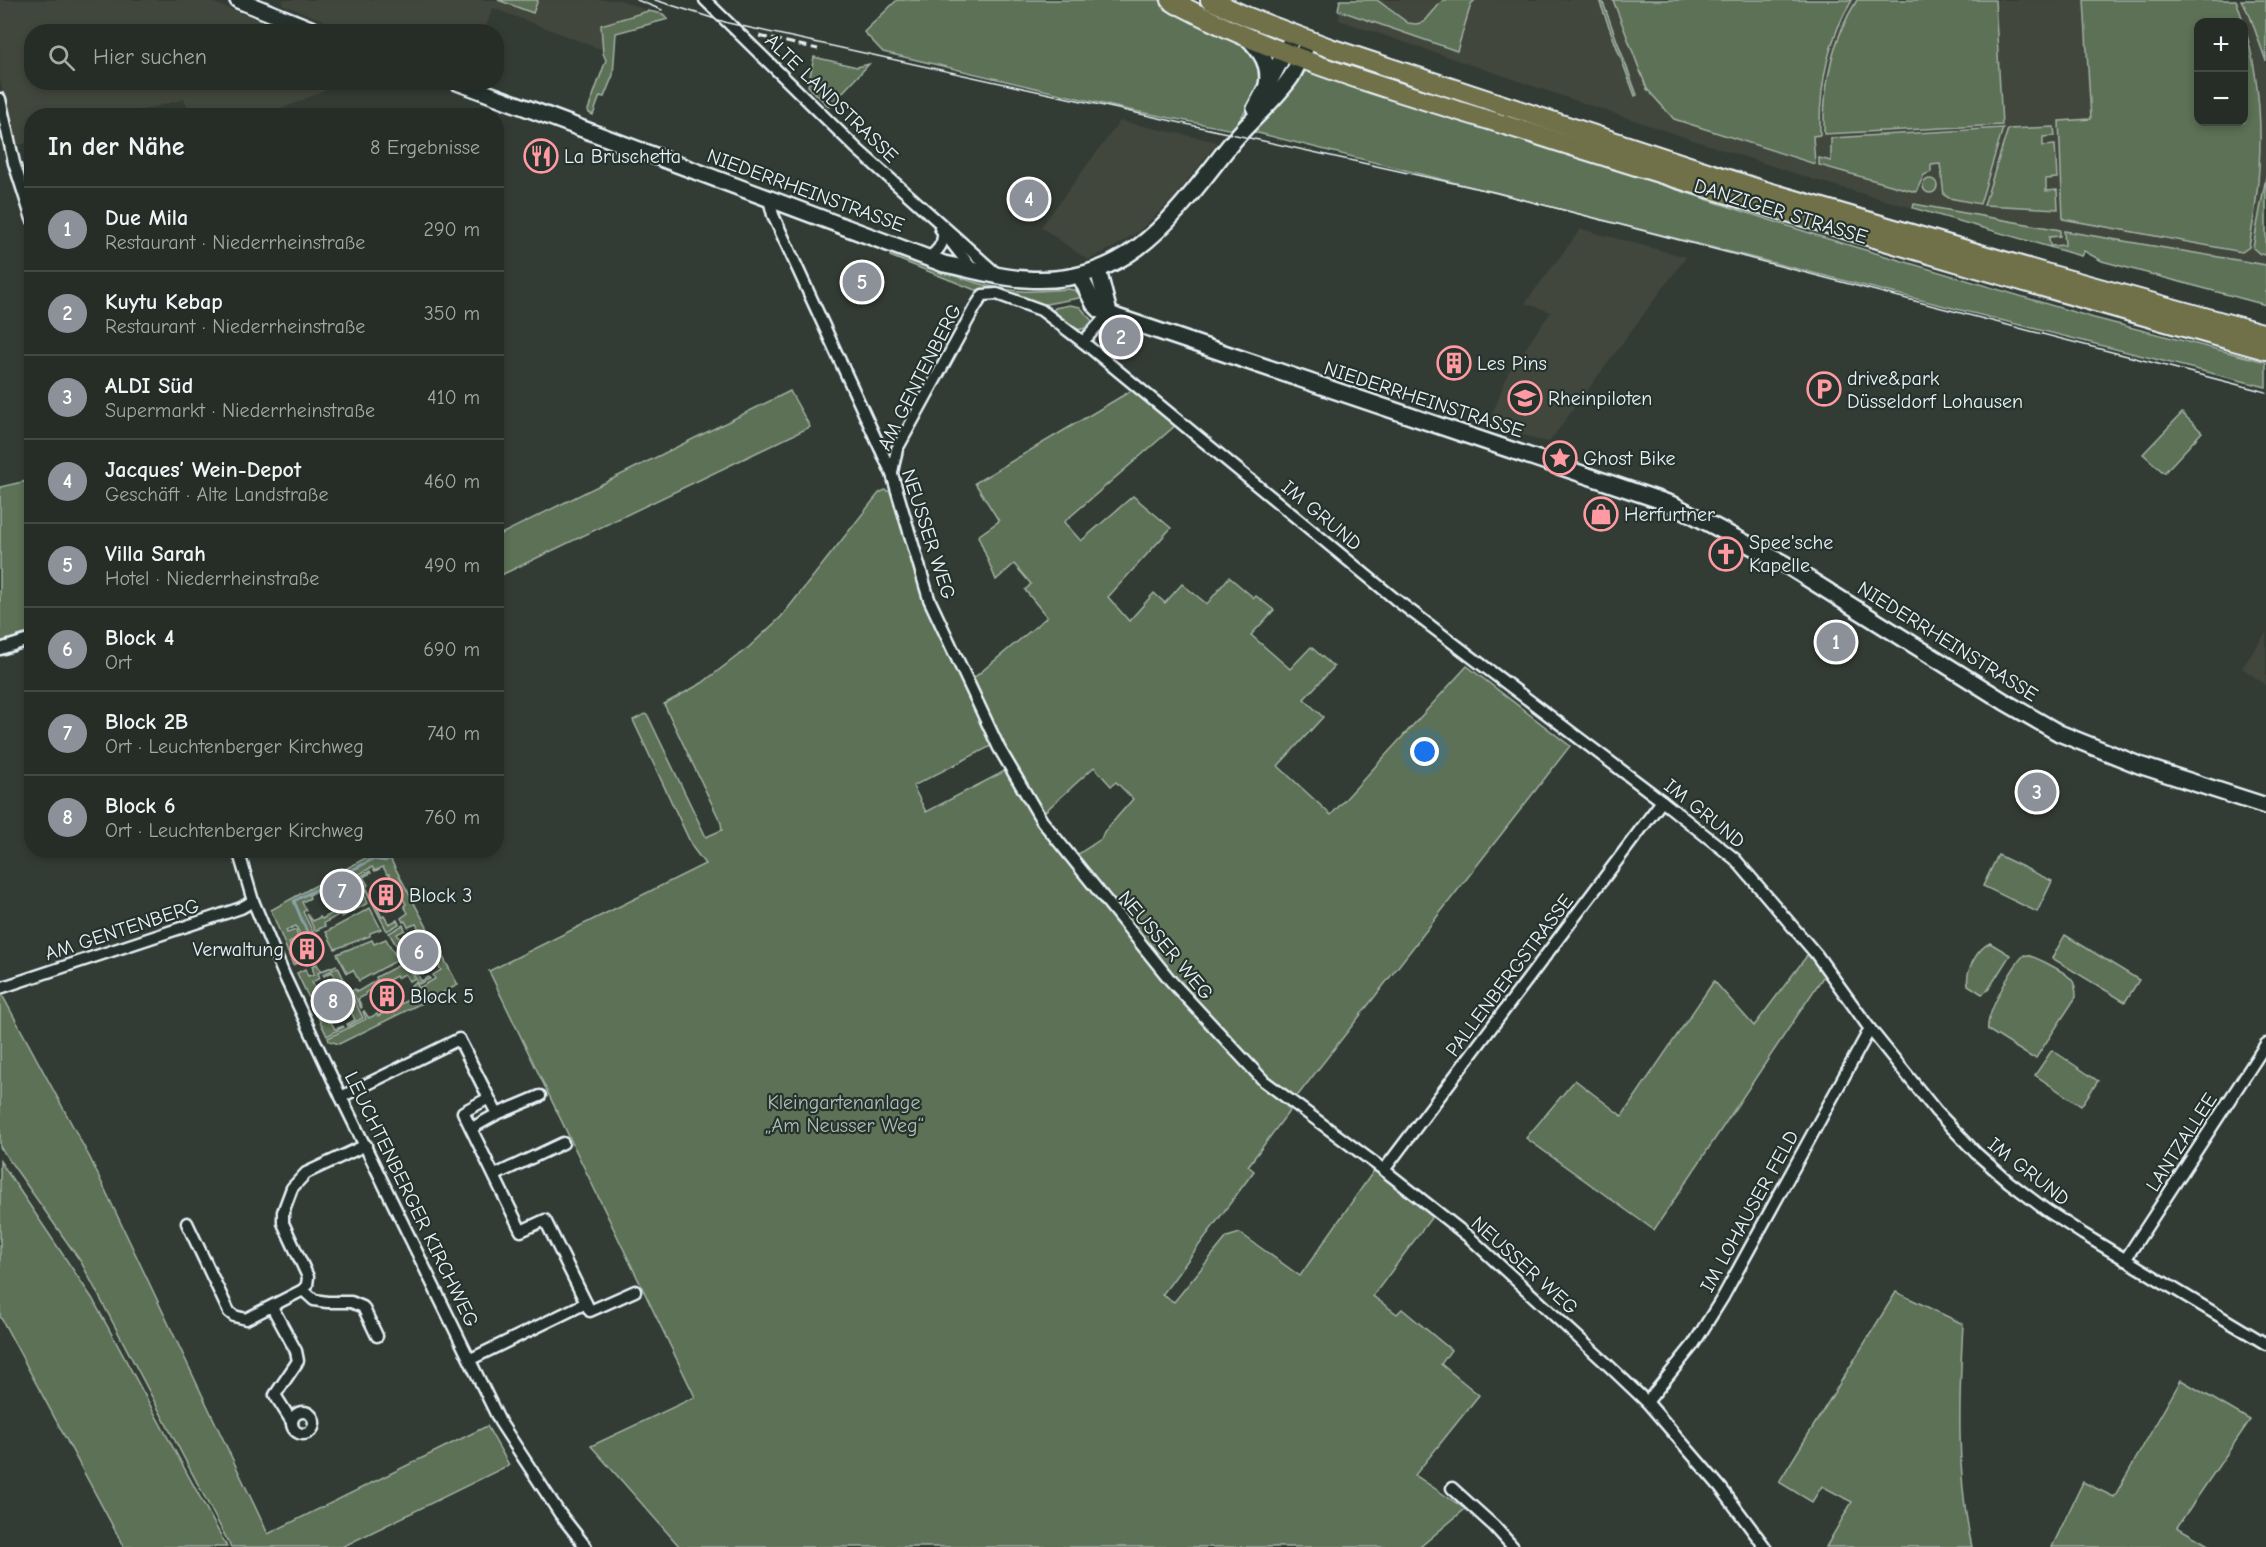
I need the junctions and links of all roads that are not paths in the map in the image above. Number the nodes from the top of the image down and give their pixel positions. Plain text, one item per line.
1 (238, 0) edge
2 (705, 0) edge
3 (1210, 0) edge
4 (1175, 2) edge
5 (298, 24) edge
6 (1248, 38) junction
7 (1302, 38) junction
8 (1294, 55) junction
9 (1266, 88) junction
10 (478, 90) edge
11 (0, 99) edge
12 (1246, 125) junction
13 (24, 194) edge
14 (769, 200) junction
15 (936, 219) junction
16 (943, 234) junction
17 (928, 258) junction
18 (973, 270) junction
19 (1098, 270) junction
20 (999, 276) junction
21 (1080, 276) junction
22 (1109, 313) junction
23 (2266, 334) edge
24 (1083, 342) junction
25 (2266, 351) edge
26 (892, 474) junction
27 (24, 641) edge
28 (0, 648) edge
29 (1662, 801) junction
30 (2266, 806) edge
31 (240, 858) edge
32 (253, 901) junction
33 (0, 988) edge
34 (1870, 1029) junction
35 (2266, 1044) edge
36 (540, 1096) dead end
37 (341, 1097) junction
38 (489, 1098) junction
39 (497, 1114) junction
40 (472, 1128) junction
41 (563, 1143) dead end
42 (366, 1145) junction
43 (1384, 1170) junction
44 (495, 1175) junction
45 (187, 1223) dead end
46 (2125, 1260) junction
47 (303, 1290) junction
48 (635, 1291) dead end
49 (586, 1303) junction
50 (272, 1307) junction
51 (377, 1336) dead end
52 (2266, 1344) edge
53 (471, 1359) junction
54 (1647, 1402) junction
55 (292, 1422) dead end
56 (1452, 1488) dead end
57 (1510, 1546) edge
58 (586, 1547) edge
59 (1765, 1547) edge

1 - 5 street
2 - 15 street, ALTE LANDSTRASSE
3 - 7 main road, DANZIGER STRASSE
4 - 6 main road, DANZIGER STRASSE
6 - 8 main road, DANZIGER STRASSE
6 - 9 street
7 - 8 street
7 - 23 main road, DANZIGER STRASSE
8 - 9 street
8 - 12 street
8 - 25 main road, DANZIGER STRASSE
9 - 12 street
10 - 14 street, NIEDERRHEINSTRASSE
11 - 13 street
12 - 19 street
14 - 17 street, NIEDERRHEINSTRASSE
14 - 26 street, NEUSSER WEG
15 - 16 street, ALTE LANDSTRASSE
15 - 20 street, ALTE LANDSTRASSE
16 - 17 street
16 - 18 street, ALTE LANDSTRASSE
17 - 18 street, NIEDERRHEINSTRASSE
18 - 20 street, NIEDERRHEINSTRASSE
19 - 21 street, NIEDERRHEINSTRASSE
19 - 22 street
20 - 21 street, NIEDERRHEINSTRASSE
21 - 22 street, NIEDERRHEINSTRASSE
22 - 24 street
22 - 30 street, NIEDERRHEINSTRASSE
24 - 26 street, AM GENTENBERG
24 - 29 street, IM GRUND
26 - 43 street, NEUSSER WEG
27 - 28 street
29 - 34 street, IM GRUND
29 - 43 street, PALLENBERGSTRASSE
31 - 32 street, LEUCHTENBERGER KIRCHWEG
32 - 33 street, AM GENTENBERG
32 - 37 street, LEUCHTENBERGER KIRCHWEG
34 - 46 street, IM GRUND
34 - 54 street, IM LOHAUSER FELD
35 - 46 street, LANTZALLEE
36 - 39 street
37 - 38 street
37 - 42 street, LEUCHTENBERGER KIRCHWEG
38 - 39 street
38 - 40 street
39 - 40 street
40 - 44 street
41 - 44 street
42 - 47 street
42 - 53 street, LEUCHTENBERGER KIRCHWEG
43 - 54 street, NEUSSER WEG
44 - 49 street
45 - 50 street
46 - 52 street, IM GRUND
47 - 50 street
47 - 51 street
48 - 49 street
49 - 53 street
50 - 55 street
53 - 58 street, LEUCHTENBERGER KIRCHWEG
54 - 59 street, NEUSSER WEG
56 - 57 street

